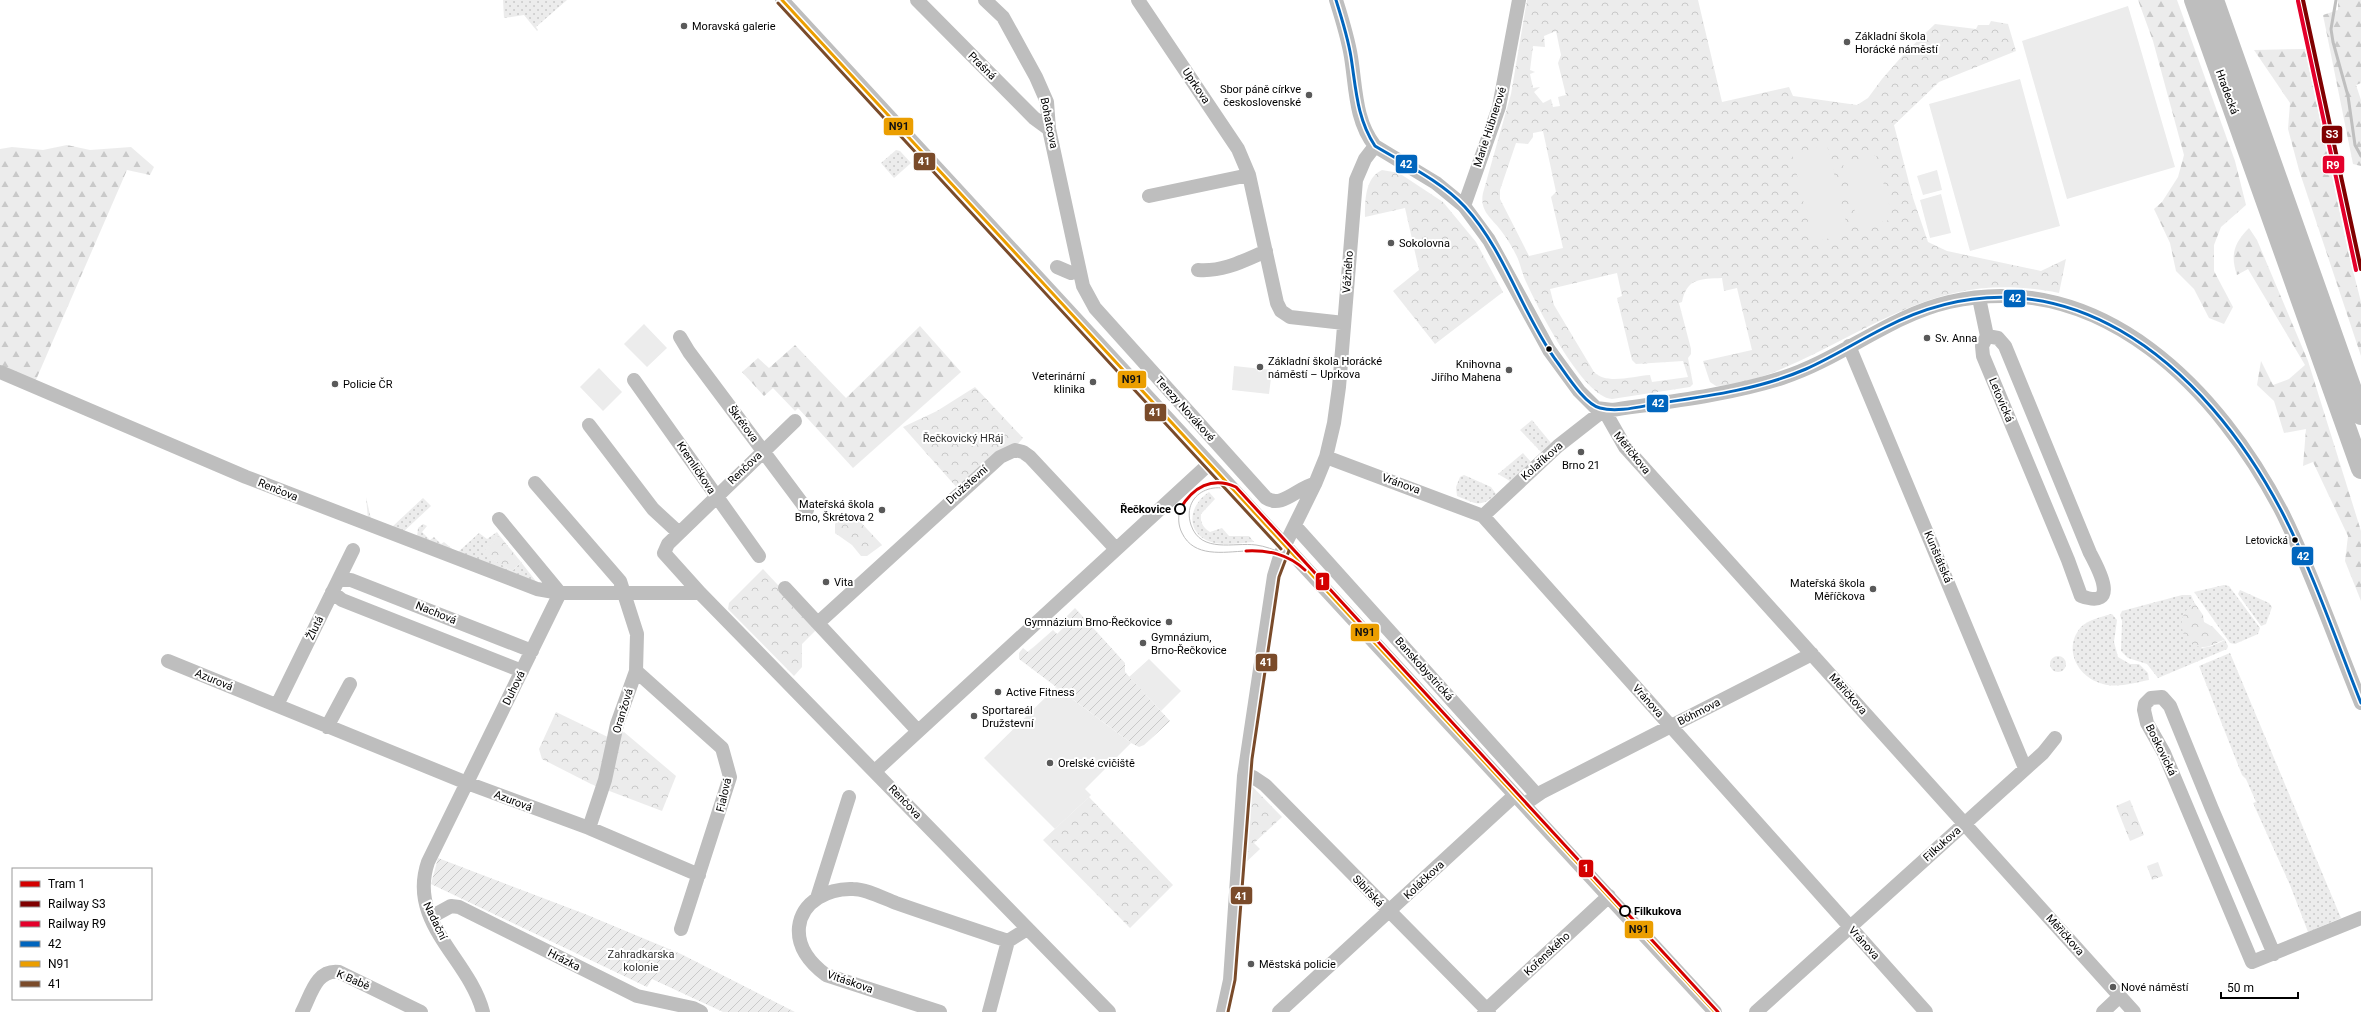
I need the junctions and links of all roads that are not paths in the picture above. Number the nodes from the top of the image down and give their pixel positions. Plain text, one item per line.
1 (782, 0) edge
2 (917, 0) edge
3 (985, 0) edge
4 (1138, 0) edge
5 (1336, 0) edge
6 (1519, 0) edge
7 (2194, 0) edge
8 (2214, 0) edge
9 (2221, 0) edge
10 (2236, 60) junction
11 (1049, 129) junction
12 (1375, 146) junction
13 (1249, 175) junction
14 (2268, 180) junction
15 (1149, 196) dead end
16 (1464, 206) junction
17 (2287, 234) junction
18 (1266, 251) junction
19 (1057, 267) dead end
20 (1074, 267) junction
21 (1198, 270) dead end
22 (1979, 298) junction
23 (1344, 322) junction
24 (1987, 336) junction
25 (680, 337) dead end
26 (1849, 346) junction
27 (1103, 350) junction
28 (0, 372) edge
29 (634, 380) dead end
30 (1604, 410) junction
31 (2361, 415) edge
32 (796, 421) dead end
33 (589, 425) dead end
34 (763, 451) junction
35 (1326, 457) junction
36 (1209, 464) junction
37 (2361, 468) edge
38 (535, 483) dead end
39 (1315, 484) junction
40 (716, 497) junction
41 (807, 510) dead end
42 (1483, 516) junction
43 (499, 519) dead end
44 (1295, 526) junction
45 (679, 533) junction
46 (1284, 546) junction
47 (1116, 549) junction
48 (353, 550) dead end
49 (759, 556) dead end
50 (336, 586) junction
51 (785, 588) dead end
52 (560, 593) junction
53 (626, 593) junction
54 (700, 593) junction
55 (818, 623) junction
56 (532, 651) junction
57 (1812, 654) junction
58 (168, 661) dead end
59 (522, 671) junction
60 (636, 671) junction
61 (350, 684) dead end
62 (2361, 702) edge
63 (277, 705) junction
64 (1671, 726) junction
65 (327, 727) junction
66 (918, 731) junction
67 (2055, 738) dead end
68 (2025, 768) junction
69 (875, 771) junction
70 (1244, 776) junction
71 (467, 783) junction
72 (1537, 795) junction
73 (849, 797) dead end
74 (1520, 800) junction
75 (1965, 824) junction
76 (589, 828) junction
77 (699, 876) junction
78 (1608, 896) junction
79 (818, 898) junction
80 (1389, 913) junction
81 (431, 917) junction
82 (2361, 918) edge
83 (1850, 928) junction
84 (681, 929) dead end
85 (1027, 929) junction
86 (1008, 941) junction
87 (2274, 954) junction
88 (2120, 996) junction
89 (1487, 1011) edge
90 (302, 1012) edge
91 (421, 1012) edge
92 (483, 1012) edge
93 (701, 1012) edge
94 (940, 1012) edge
95 (988, 1012) edge
96 (1108, 1012) edge
97 (1223, 1012) edge
98 (1279, 1012) edge
99 (1715, 1012) edge
100 (1756, 1012) edge
101 (1926, 1012) edge
102 (2103, 1012) edge
103 (2134, 1012) edge

1 - 27 street, Terezy Novákové
2 - 11 street, Prašná
3 - 11 street, Bohatcova
4 - 13 street, Uprkova
5 - 12 street
6 - 16 street, Marie Hübnerové
7 - 14 highway, Hradecká
8 - 10 highway, Hradecká
9 - 10 highway
10 - 14 highway, Hradecká
11 - 20 street, Bohatcova
12 - 16 street
12 - 23 street, Vážného
13 - 15 street
13 - 18 street, Uprkova
14 - 17 highway
16 - 30 street
17 - 31 highway
17 - 37 highway
18 - 21 street
18 - 23 street, Uprkova
19 - 20 street
20 - 27 street
20 - 39 street, Terezy Novákové
22 - 24 street, Letovická
22 - 26 street
22 - 62 street
23 - 35 street, Vážného
24 - 24 street, Letovická
25 - 34 street, Škrétova
26 - 30 street
26 - 68 street, Kunštátská
27 - 36 street, Terezy Novákové
28 - 52 street, Renčova
29 - 40 street, Kremličkova
30 - 42 street, Kolaříkova
30 - 57 street, Měřičkova
32 - 34 street, Renčova
33 - 45 street
34 - 40 street, Renčova
34 - 41 street, Škrétova
35 - 39 street, Vážného
35 - 42 street, Vránova
36 - 46 street, Terezy Novákové
36 - 47 street
38 - 53 street
39 - 44 street, Vážného
40 - 45 street, Renčova
40 - 49 street, Kremličkova
42 - 64 street, Vránova
43 - 52 street
44 - 46 street, Vážného
44 - 72 street, Banskobystrická
45 - 54 street, Renčova
46 - 70 street, Vážného
46 - 74 street, Banskobystrická
47 - 55 street, Družstevní
47 - 66 street
48 - 50 street, Žlutá
50 - 56 street, Nachová
50 - 59 street, Nachová
50 - 63 street, Žlutá
51 - 55 street
52 - 53 street, Renčova
52 - 56 street, Duhová
53 - 54 street, Renčova
53 - 60 street, Oranžová
54 - 69 street, Renčova
55 - 66 street
56 - 59 street, Duhová
57 - 64 street, Böhmova
57 - 75 street, Měřičkova
58 - 63 street, Azurová
59 - 71 street, Duhová
60 - 76 street, Oranžová
60 - 77 street, Fialová
61 - 65 street
63 - 65 street, Azurová
64 - 72 street, Böhmova
64 - 83 street, Vránova
65 - 71 street, Azurová
66 - 69 street
67 - 68 street, Filkukova
68 - 75 street, Filkukova
69 - 85 street, Renčova
70 - 80 street, Sibiřská
70 - 97 street, Vážného
71 - 76 street, Azurová
71 - 81 street, Nadační
72 - 74 street, Böhmova
73 - 79 street, Vitáskova
74 - 78 street, Banskobystrická
74 - 80 street, Koláčkova
75 - 83 street, Filkukova
75 - 88 street, Měřičkova
76 - 77 street, Azurová
77 - 84 street, Fialová
78 - 89 street, Kořenského
78 - 99 street, Banskobystrická
79 - 86 street, Vitáskova
79 - 94 street, Vitáskova
80 - 89 street, Sibiřská
80 - 98 street, Koláčkova
81 - 92 street, Nadační
81 - 93 street, Hrázka
82 - 87 street, Boskovická
83 - 100 street, Filkukova
83 - 101 street, Vránova
85 - 86 street
85 - 96 street, Renčova
86 - 95 street
87 - 87 street, Boskovická
88 - 102 street
88 - 103 street
90 - 91 street, K Babě

